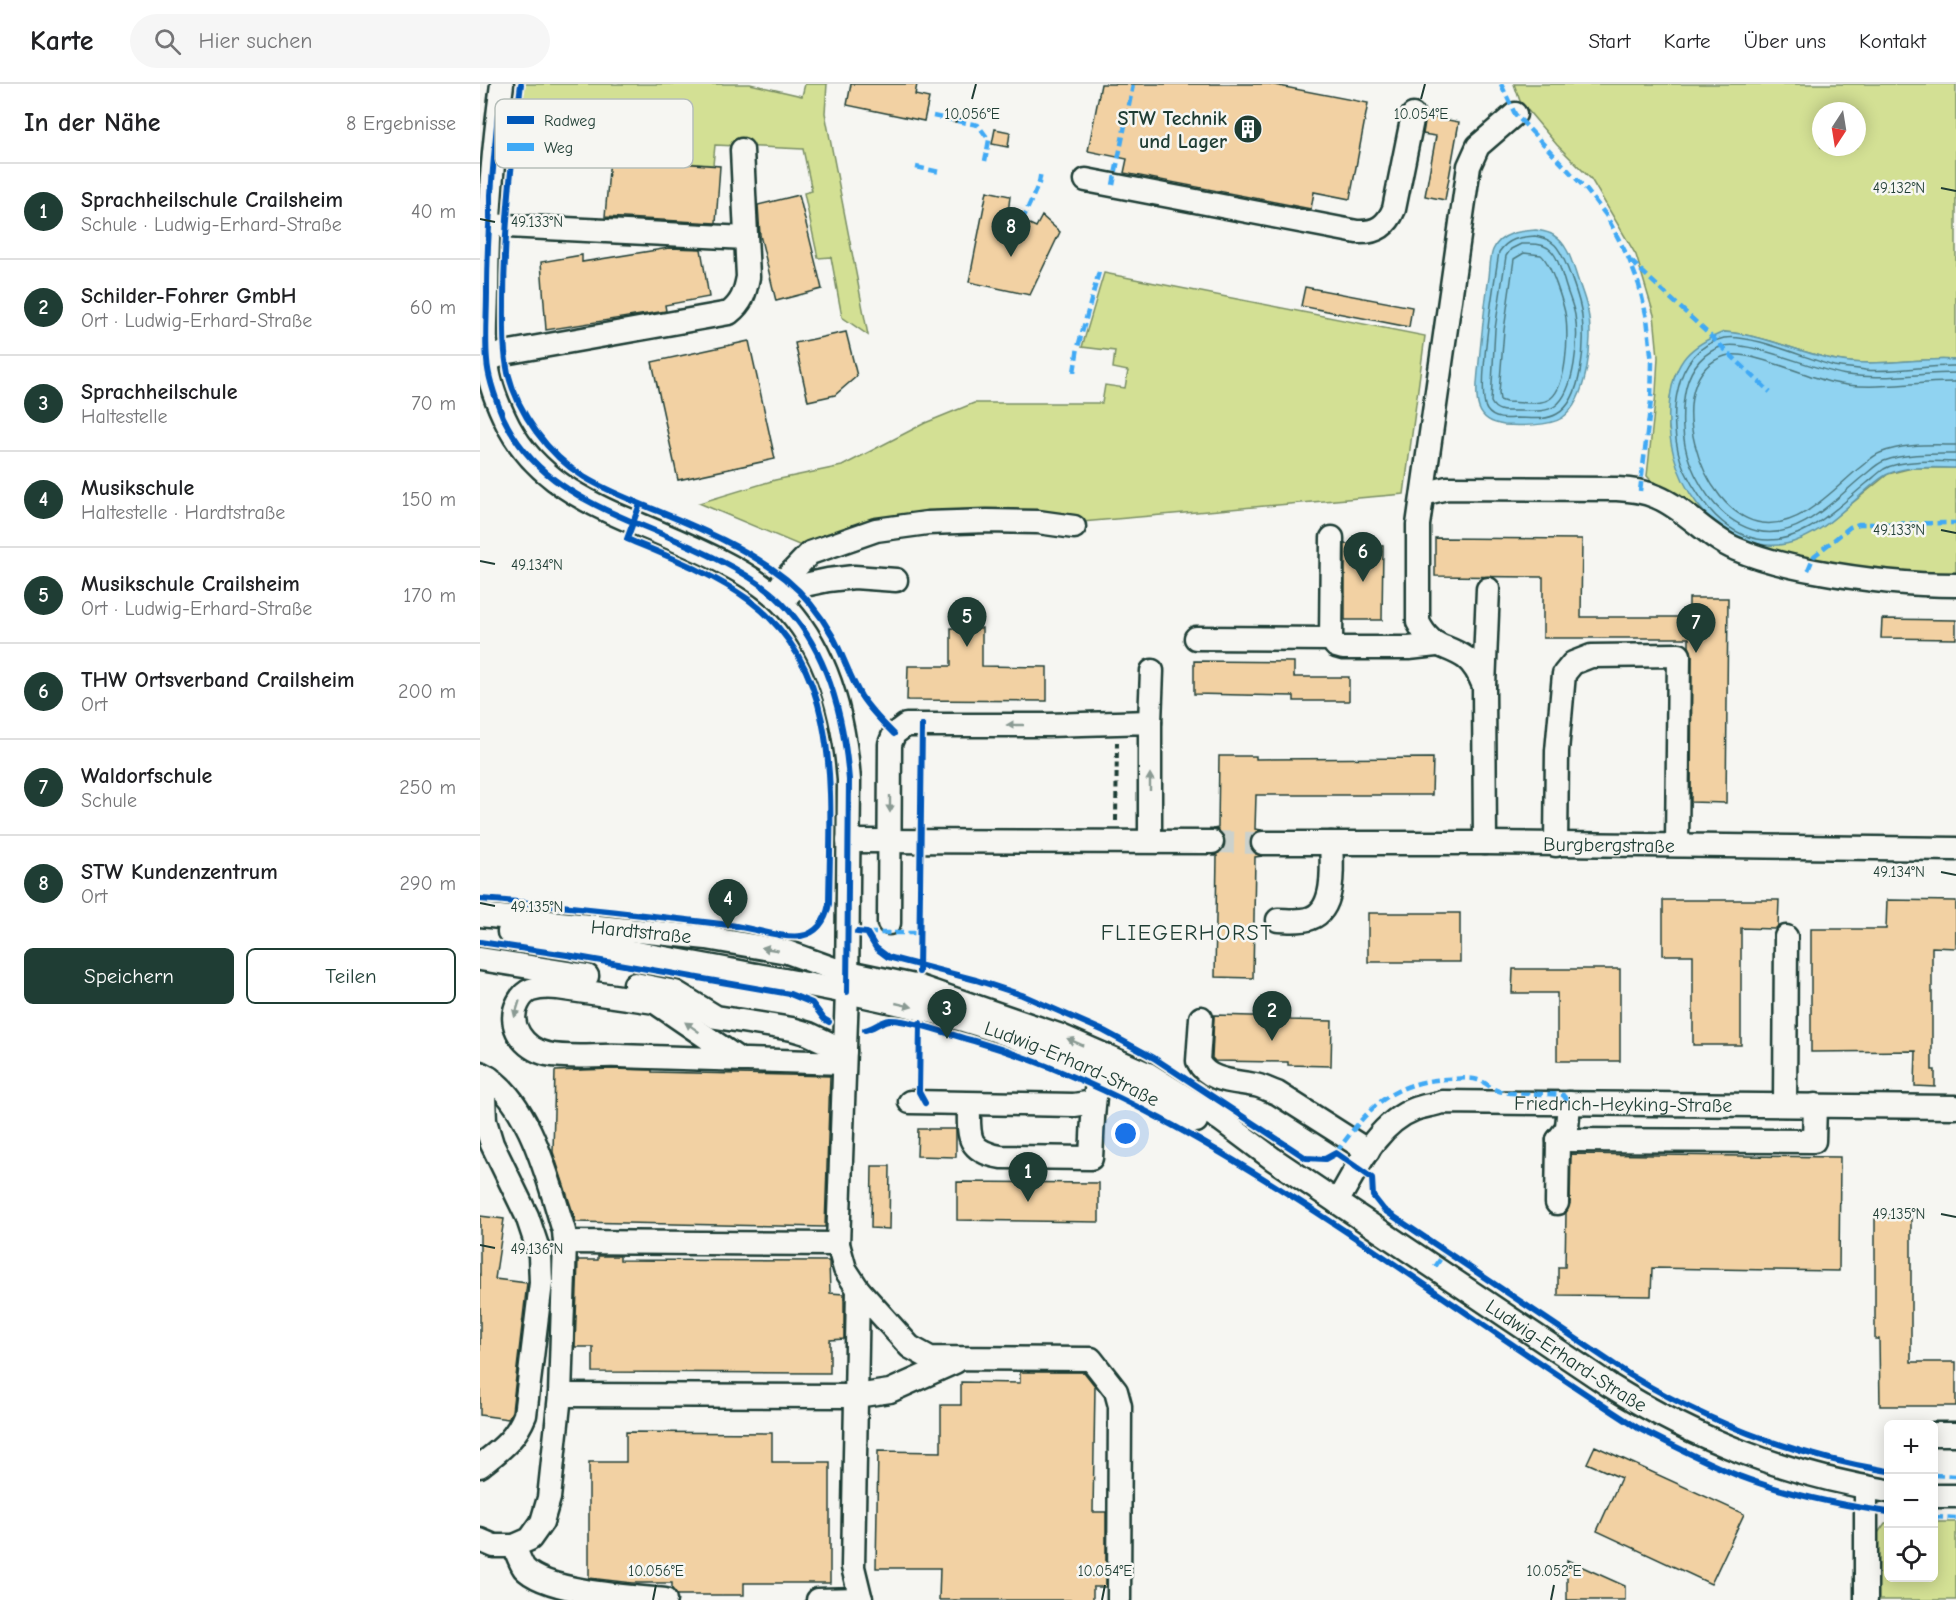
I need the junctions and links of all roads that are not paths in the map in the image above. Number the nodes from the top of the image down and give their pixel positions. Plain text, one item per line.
1 (502, 84) edge
2 (496, 99) edge
3 (495, 100) edge
4 (489, 114) edge
5 (1515, 114) dead end
6 (1413, 115) dead end
7 (742, 150) dead end
8 (1086, 180) dead end
9 (485, 235) edge
10 (746, 238) junction
11 (487, 361) junction
12 (1423, 494) junction
13 (1074, 527) dead end
14 (1332, 538) dead end
15 (896, 580) dead end
16 (1956, 585) edge
17 (1488, 589) dead end
18 (778, 599) junction
19 (1196, 638) dead end
20 (1331, 639) junction
21 (1436, 645) junction
22 (1152, 671) dead end
23 (1484, 686) junction
24 (1150, 722) junction
25 (1150, 840) junction
26 (848, 841) junction
27 (890, 841) junction
28 (1212, 842) tunnel mouth
29 (1263, 843) tunnel mouth
30 (1331, 843) junction
31 (1485, 843) junction
32 (1556, 844) junction
33 (1677, 845) junction
34 (1956, 849) edge
35 (480, 915) edge
36 (1278, 920) dead end
37 (889, 922) dead end
38 (480, 928) edge
39 (1785, 937) dead end
40 (480, 959) edge
41 (843, 977) junction
42 (1201, 1018) dead end
43 (844, 1057) junction
44 (740, 1060) junction
45 (1103, 1064) junction
46 (485, 1076) edge
47 (910, 1102) dead end
48 (1094, 1102) junction
49 (1569, 1103) junction
50 (969, 1104) junction
51 (1785, 1105) junction
52 (1815, 1105) junction
53 (1956, 1107) edge
54 (1558, 1140) junction
55 (1368, 1151) junction
56 (1337, 1202) junction
57 (1557, 1203) dead end
58 (565, 1242) junction
59 (838, 1244) junction
60 (858, 1289) junction
61 (962, 1359) junction
62 (560, 1395) junction
63 (856, 1396) junction
64 (1938, 1434) edge
65 (1956, 1434) edge
66 (480, 1466) edge
67 (1866, 1487) junction
68 (1884, 1490) edge
69 (1938, 1496) edge
70 (1956, 1497) edge
71 (480, 1540) edge
72 (514, 1546) junction
73 (861, 1599) edge
74 (665, 1600) edge
75 (818, 1600) edge
76 (1119, 1600) edge
77 (1866, 1600) edge

1 - 2 street
3 - 4 street
4 - 9 street
5 - 12 street
6 - 8 street
7 - 10 street
9 - 10 street
9 - 11 street
10 - 11 street
11 - 18 street
12 - 16 street
12 - 21 street
13 - 18 street
14 - 20 street
15 - 18 street
17 - 23 street
18 - 26 street
19 - 20 street
20 - 21 street
21 - 23 street
22 - 24 street
23 - 31 street
25 -> 24 street
24 -> 27 street
25 - 27 street
25 - 28 street
26 - 27 street
26 - 41 street
27 - 37 street
29 - 30 street, Burgbergstraße
30 - 31 street, Burgbergstraße
30 - 36 street
31 - 32 street, Burgbergstraße
32 - 33 street, Burgbergstraße
32 - 33 street
33 - 34 street, Burgbergstraße
41 -> 35 street, Hardtstraße
38 - 41 street, Hardtstraße
39 - 51 street
40 - 43 street
41 - 43 street
41 - 45 street, Ludwig-Erhard-Straße
42 - 55 street
43 - 44 street
43 - 59 street
44 -> 44 street
45 - 48 street
45 - 56 street, Ludwig-Erhard-Straße
46 - 58 street
46 - 66 street
47 - 50 street
48 - 50 street
48 - 50 street
49 - 51 street, Friedrich-Heyking-Straße
49 - 54 street
49 - 55 street, Friedrich-Heyking-Straße
51 - 52 street, Friedrich-Heyking-Straße
52 - 53 street, Friedrich-Heyking-Straße
52 - 54 street
54 - 57 street
55 - 56 street, Friedrich-Heyking-Straße
56 - 67 street, Ludwig-Erhard-Straße
58 - 59 street
58 - 62 street
59 - 60 street
60 - 61 street
60 - 63 street
61 - 63 street
61 - 76 street
62 - 63 street
62 - 72 street
63 - 73 street
64 - 65 street
67 - 68 street, Ludwig-Erhard-Straße
67 - 77 street
69 - 70 street
71 - 72 street
72 - 74 street
73 - 75 street

